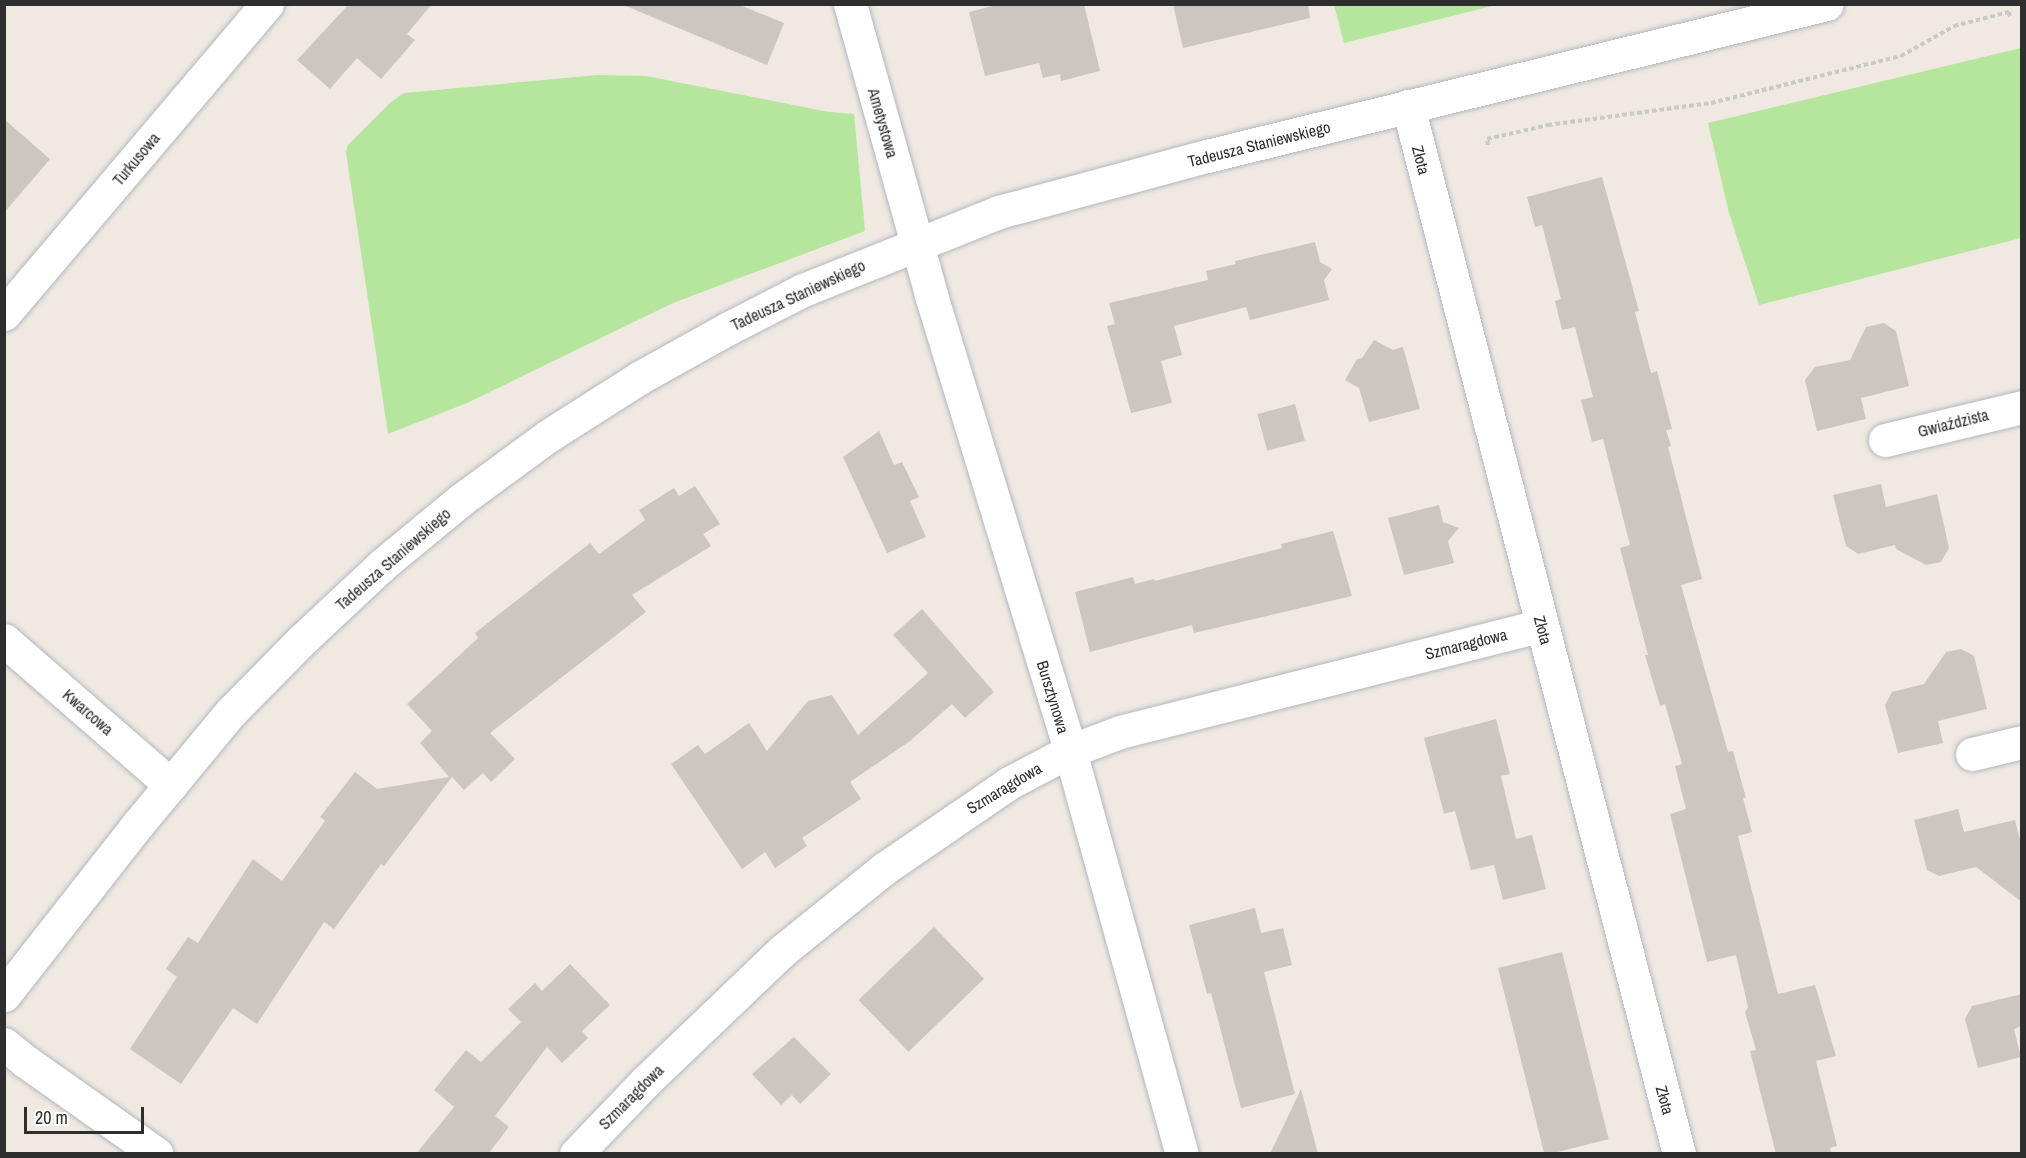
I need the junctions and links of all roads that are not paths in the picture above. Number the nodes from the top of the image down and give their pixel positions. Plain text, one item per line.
1 (267, 4) edge
2 (850, 4) edge
3 (1827, 4) edge
4 (1408, 106) junction
5 (916, 242) junction
6 (4, 314) edge
7 (2022, 407) edge
8 (1885, 440) dead end
9 (1542, 625) junction
10 (4, 640) edge
11 (2022, 742) edge
12 (1070, 751) junction
13 (1972, 754) dead end
14 (171, 785) junction
15 (4, 995) edge
16 (4, 1044) edge
17 (157, 1154) edge
18 (576, 1154) edge
19 (1182, 1154) edge
20 (1679, 1154) edge

1 - 6 street, Turkusowa
2 - 5 street, Ametystowa
3 - 4 street, Tadeusza Staniewskiego
4 - 5 street, Tadeusza Staniewskiego
4 - 9 street, Złota
5 - 12 street, Bursztynowa
5 - 14 street, Tadeusza Staniewskiego
7 - 8 street, Gwiaździsta
9 - 12 street, Szmaragdowa
9 - 20 street, Złota
10 - 14 street, Kwarcowa
11 - 13 street
12 - 18 street, Szmaragdowa
12 - 19 street, Bursztynowa
14 - 15 street, Tadeusza Staniewskiego
16 - 17 street

